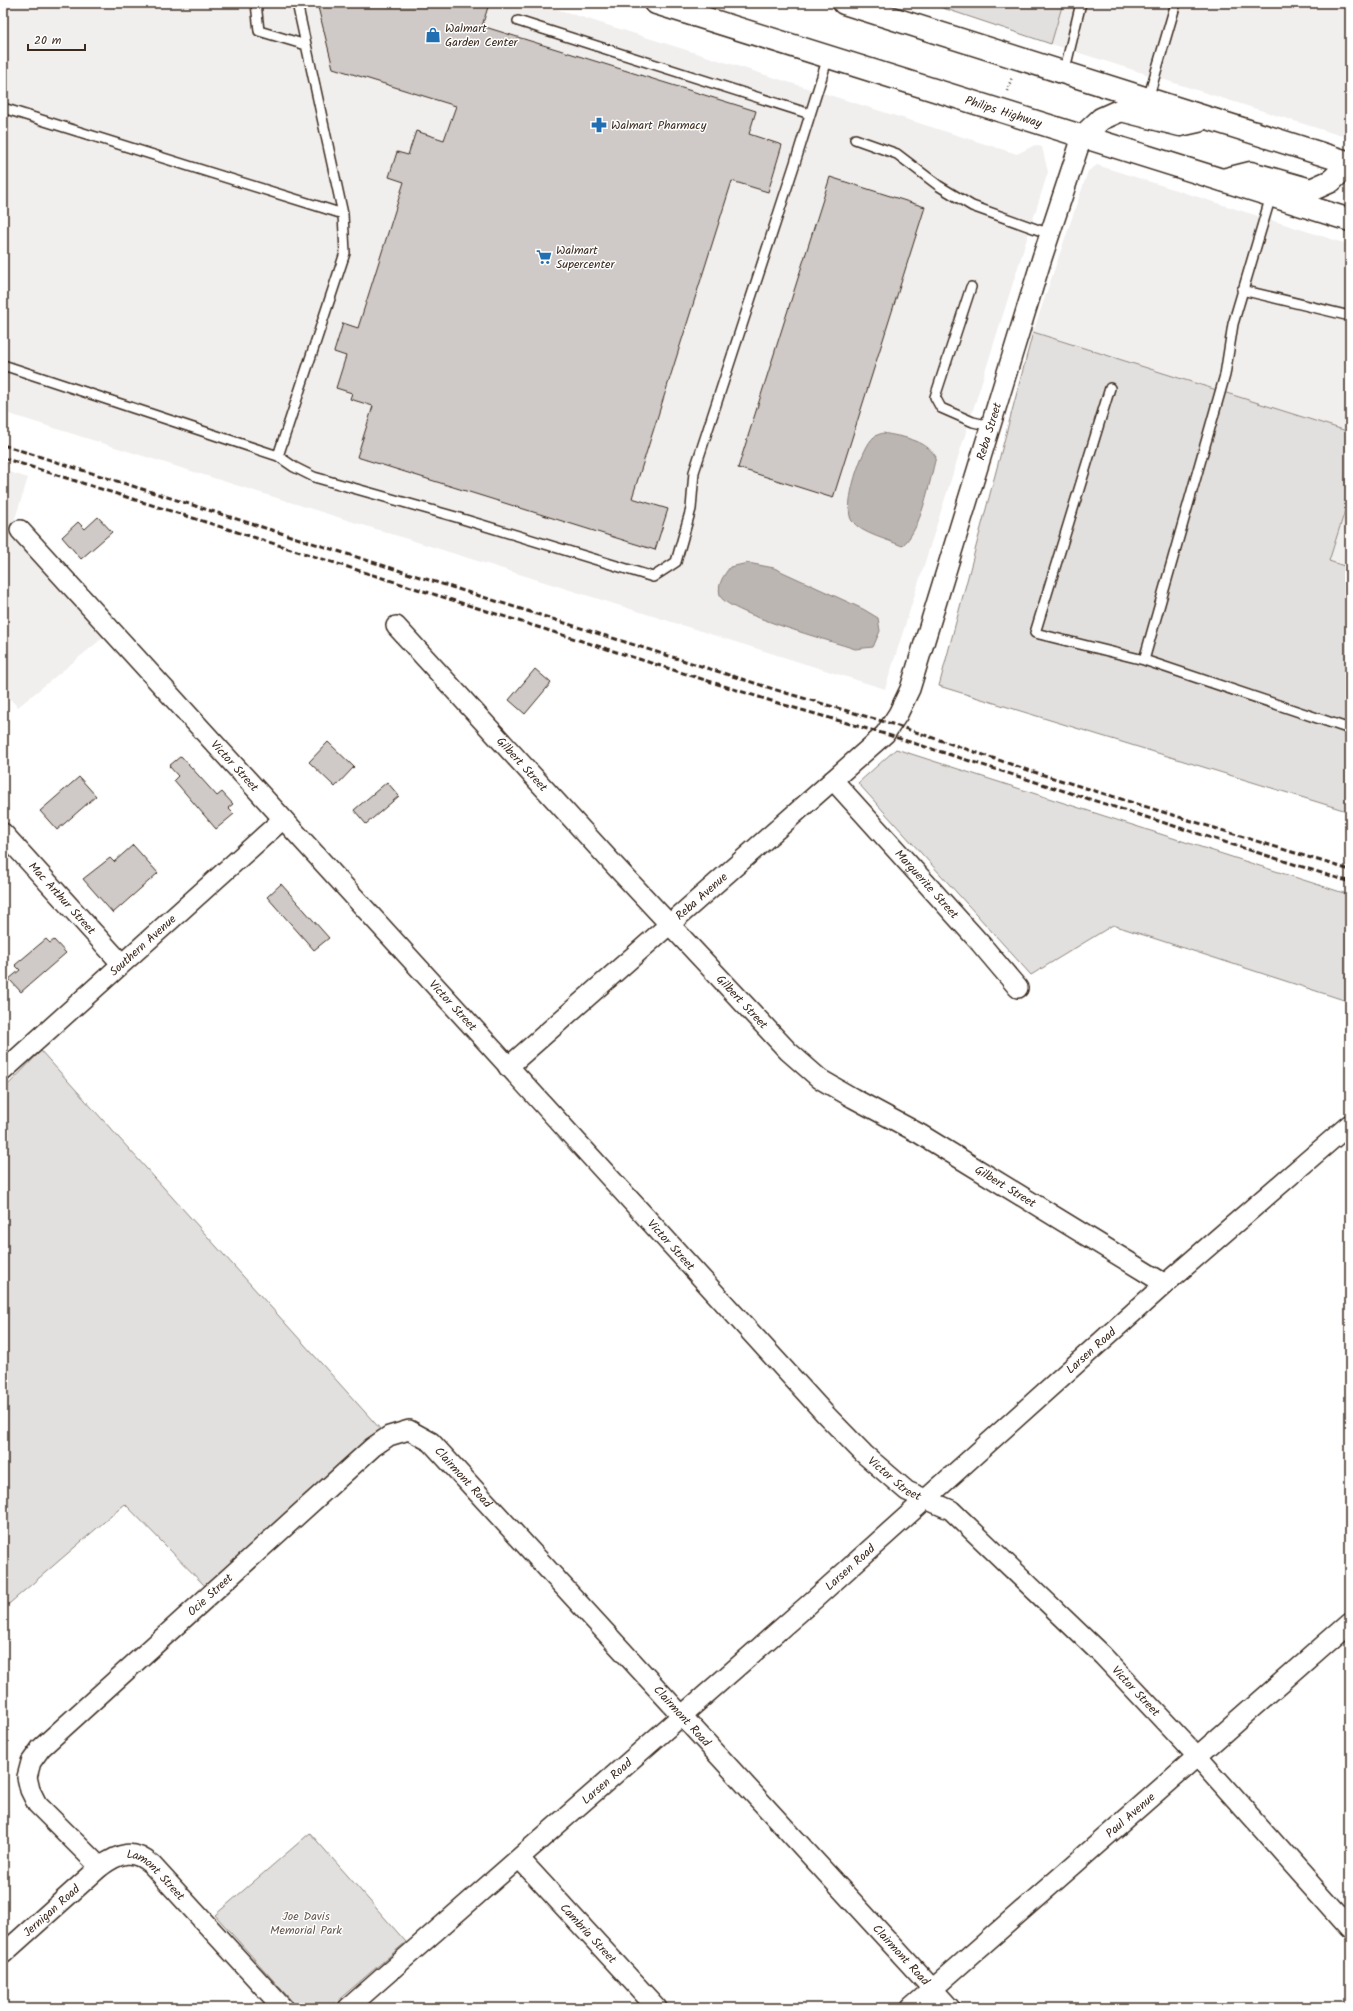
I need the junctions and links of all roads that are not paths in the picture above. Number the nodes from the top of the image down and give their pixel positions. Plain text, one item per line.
1 (256, 3) edge
2 (297, 3) edge
3 (656, 3) edge
4 (844, 3) edge
5 (1081, 3) edge
6 (1176, 3) edge
7 (518, 21) dead end
8 (306, 45) junction
9 (828, 57) junction
10 (1064, 73) junction
11 (1148, 99) junction
12 (3, 108) edge
13 (810, 114) junction
14 (1208, 118) junction
15 (1082, 137) junction
16 (855, 139) dead end
17 (1350, 163) edge
18 (1222, 180) junction
19 (1271, 196) junction
20 (343, 214) junction
21 (1350, 220) edge
22 (1050, 234) junction
23 (972, 287) dead end
24 (1242, 290) junction
25 (1350, 316) edge
26 (3, 365) edge
27 (1110, 388) dead end
28 (991, 426) junction
29 (278, 456) junction
30 (20, 530) dead end
31 (396, 626) dead end
32 (1144, 660) junction
33 (892, 724) joint
34 (1350, 729) edge
35 (834, 780) junction
36 (283, 819) junction
37 (3, 833) edge
38 (670, 925) junction
39 (121, 963) junction
40 (1018, 988) dead end
41 (508, 1067) junction
42 (3, 1071) edge
43 (1349, 1126) edge
44 (1165, 1284) junction
45 (409, 1430) joint
46 (924, 1500) junction
47 (1350, 1622) edge
48 (681, 1715) junction
49 (1197, 1756) junction
50 (520, 1859) junction
51 (100, 1867) junction
52 (1350, 1928) edge
53 (3, 1954) edge
54 (932, 1989) junction
55 (283, 2008) edge
56 (348, 2008) edge
57 (657, 2008) edge
58 (911, 2008) edge
59 (950, 2008) edge

1 - 8 lane
2 - 8 lane
3 - 9 main road, Philips Highway
4 - 10 main road
5 - 10 lane
6 - 11 lane
7 - 13 lane
8 - 20 lane
9 - 13 lane
9 - 15 main road, Philips Highway
10 - 11 main road
11 - 14 main road
12 - 20 lane
13 - 29 lane
14 - 15 main road
14 - 17 main road
15 - 18 main road, Philips Highway
15 - 22 street, Reba Street
16 - 22 lane
17 - 18 main road
18 - 19 main road, Philips Highway
19 - 21 main road, Philips Highway
19 - 24 lane
20 - 29 lane
22 - 28 street, Reba Street
23 - 28 lane
24 - 25 lane
24 - 32 lane
26 - 29 lane
27 - 32 lane
28 - 33 street, Reba Street
30 - 36 street, Victor Street
31 - 38 street, Gilbert Street
32 - 34 lane
33 - 35 street, Reba Avenue
35 - 38 street, Reba Avenue
35 - 40 street, Marguerite Street
36 - 39 street, Southern Avenue
36 - 41 street, Victor Street
37 - 39 street, Mac Arthur Street
38 - 41 street, Reba Avenue
38 - 44 street, Gilbert Street
39 - 42 street, Southern Avenue
41 - 46 street, Victor Street
43 - 44 street, Larsen Road
44 - 46 street, Larsen Road
45 - 48 street, Clairmont Road
45 - 51 street, Ocie Street
46 - 48 street, Larsen Road
46 - 49 street, Victor Street
47 - 49 street, Paul Avenue
48 - 50 street, Larsen Road
48 - 54 street, Clairmont Road
49 - 52 street, Victor Street
49 - 54 street, Paul Avenue
50 - 56 street, Larsen Road
50 - 57 street, Cambria Street
51 - 53 street, Jernigan Road
51 - 55 street, Lamont Street
54 - 58 street, Paul Avenue
54 - 59 street, Clairmont Road

